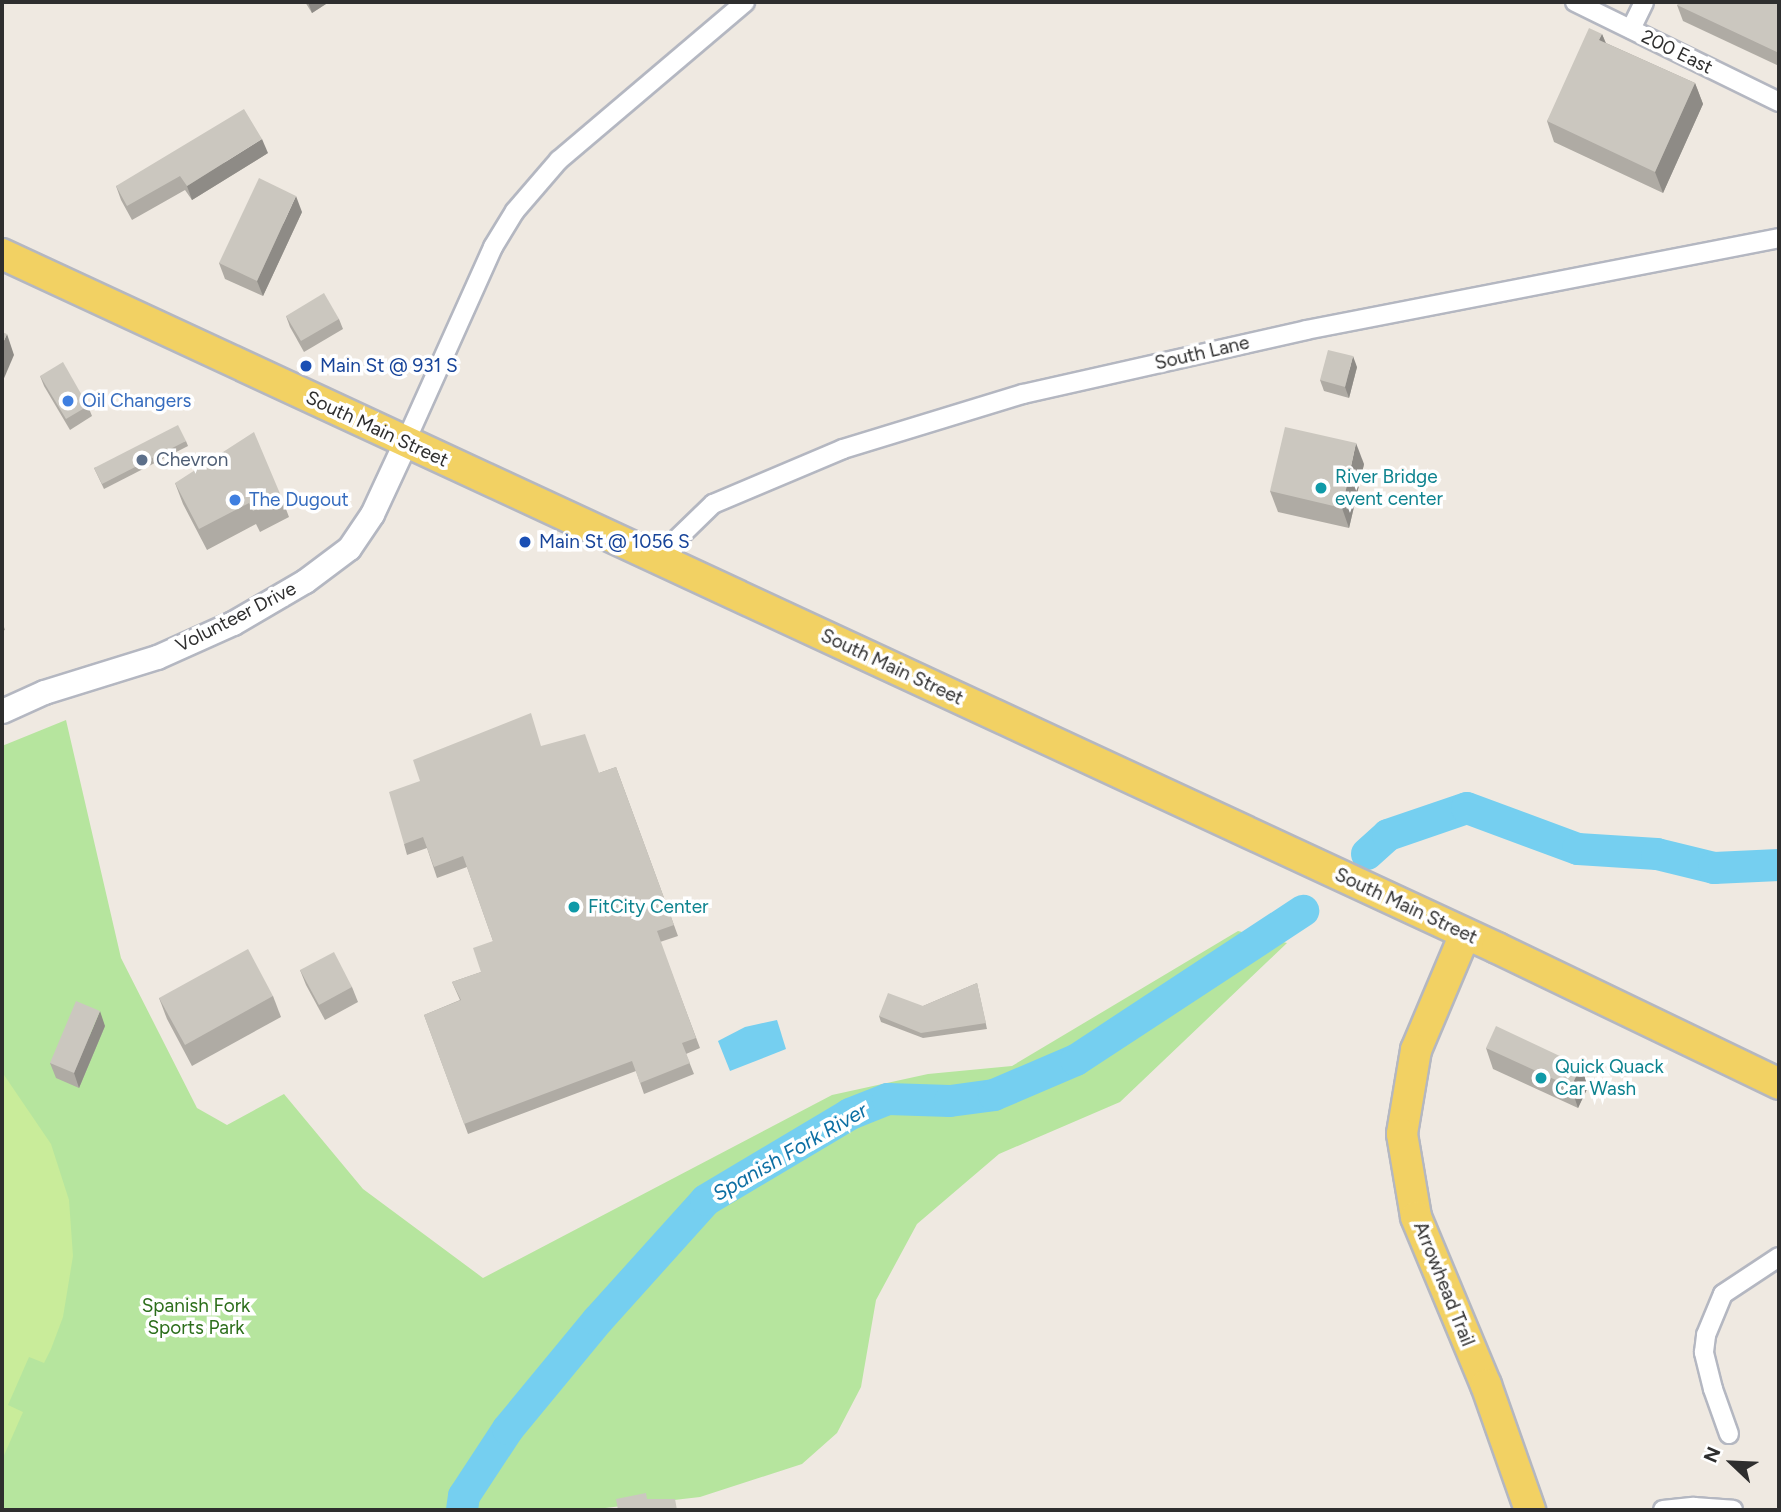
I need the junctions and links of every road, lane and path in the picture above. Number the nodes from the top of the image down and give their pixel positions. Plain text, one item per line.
1 (745, 2) edge
2 (1575, 2) edge
3 (1644, 2) edge
4 (1631, 29) junction
5 (1779, 102) edge
6 (1779, 238) edge
7 (2, 254) edge
8 (405, 443) junction
9 (667, 563) junction
10 (2, 711) edge
11 (1465, 934) junction
12 (1779, 1084) edge
13 (1779, 1257) edge
14 (1729, 1434) dead end
15 (1530, 1510) edge
16 (1663, 1510) edge
17 (1733, 1510) edge

1 - 8 street
2 - 4 street, 200 East
3 - 4 street
4 - 5 street, 200 East
6 - 9 street, South Lane
7 - 8 main road, South Main Street
8 - 9 main road, South Main Street
8 - 10 street, Volunteer Drive
9 - 11 main road, South Main Street
11 - 12 main road, South Main Street
11 - 15 main road, Arrowhead Trail
13 - 14 street
16 - 17 street

